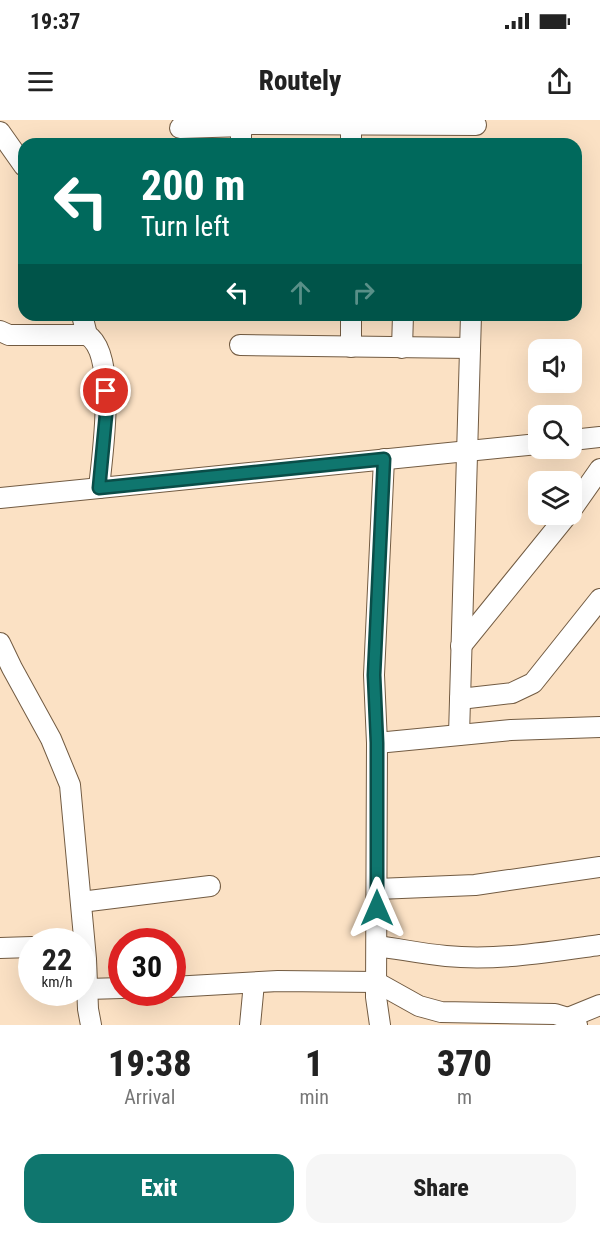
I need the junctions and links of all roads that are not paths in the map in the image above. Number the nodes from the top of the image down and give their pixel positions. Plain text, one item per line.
1 (180, 128) dead end
2 (476, 130) edge
3 (0, 132) edge
4 (351, 134) edge
5 (242, 135) edge
6 (405, 135) edge
7 (18, 158) edge
8 (84, 321) edge
9 (351, 321) edge
10 (403, 321) edge
11 (471, 321) edge
12 (0, 331) edge
13 (87, 334) junction
14 (240, 345) dead end
15 (351, 347) junction
16 (402, 348) junction
17 (470, 348) junction
18 (600, 437) edge
19 (582, 439) edge
20 (528, 445) edge
21 (466, 451) junction
22 (384, 459) junction
23 (600, 469) edge
24 (99, 488) junction
25 (582, 495) edge
26 (0, 498) edge
27 (559, 525) edge
28 (600, 599) edge
29 (0, 643) edge
30 (461, 646) junction
31 (460, 699) junction
32 (598, 724) edge
33 (459, 735) junction
34 (377, 743) junction
35 (600, 867) edge
36 (210, 886) dead end
37 (377, 889) junction
38 (81, 902) junction
39 (83, 928) edge
40 (600, 945) edge
41 (376, 946) junction
42 (18, 947) edge
43 (0, 948) edge
44 (376, 982) junction
45 (254, 983) junction
46 (186, 986) edge
47 (108, 998) edge
48 (600, 1005) edge
49 (87, 1012) edge
50 (476, 1020) edge
51 (572, 1022) edge
52 (250, 1025) edge
53 (380, 1025) edge

1 - 5 street
2 - 6 street
3 - 7 street
4 - 5 street
4 - 6 street
8 - 13 street
9 - 15 street
10 - 16 street
11 - 17 street
12 - 13 street
13 - 24 street
14 - 15 street
15 - 16 street
16 - 17 street
17 - 21 street
18 - 19 street
20 - 21 street
21 - 22 street
21 - 30 street
22 - 24 street
22 - 34 street
23 - 25 street
24 - 26 street
27 - 30 street
28 - 31 street
29 - 38 street
30 - 31 street
31 - 33 street
32 - 33 street
33 - 34 street
34 - 37 street
35 - 37 street
36 - 38 street
37 - 41 street
38 - 39 street
40 - 41 street
41 - 44 street
42 - 43 street
44 - 45 street
44 - 50 street
44 - 53 street
45 - 46 street
45 - 52 street
47 - 49 street
48 - 51 street
50 - 51 street

